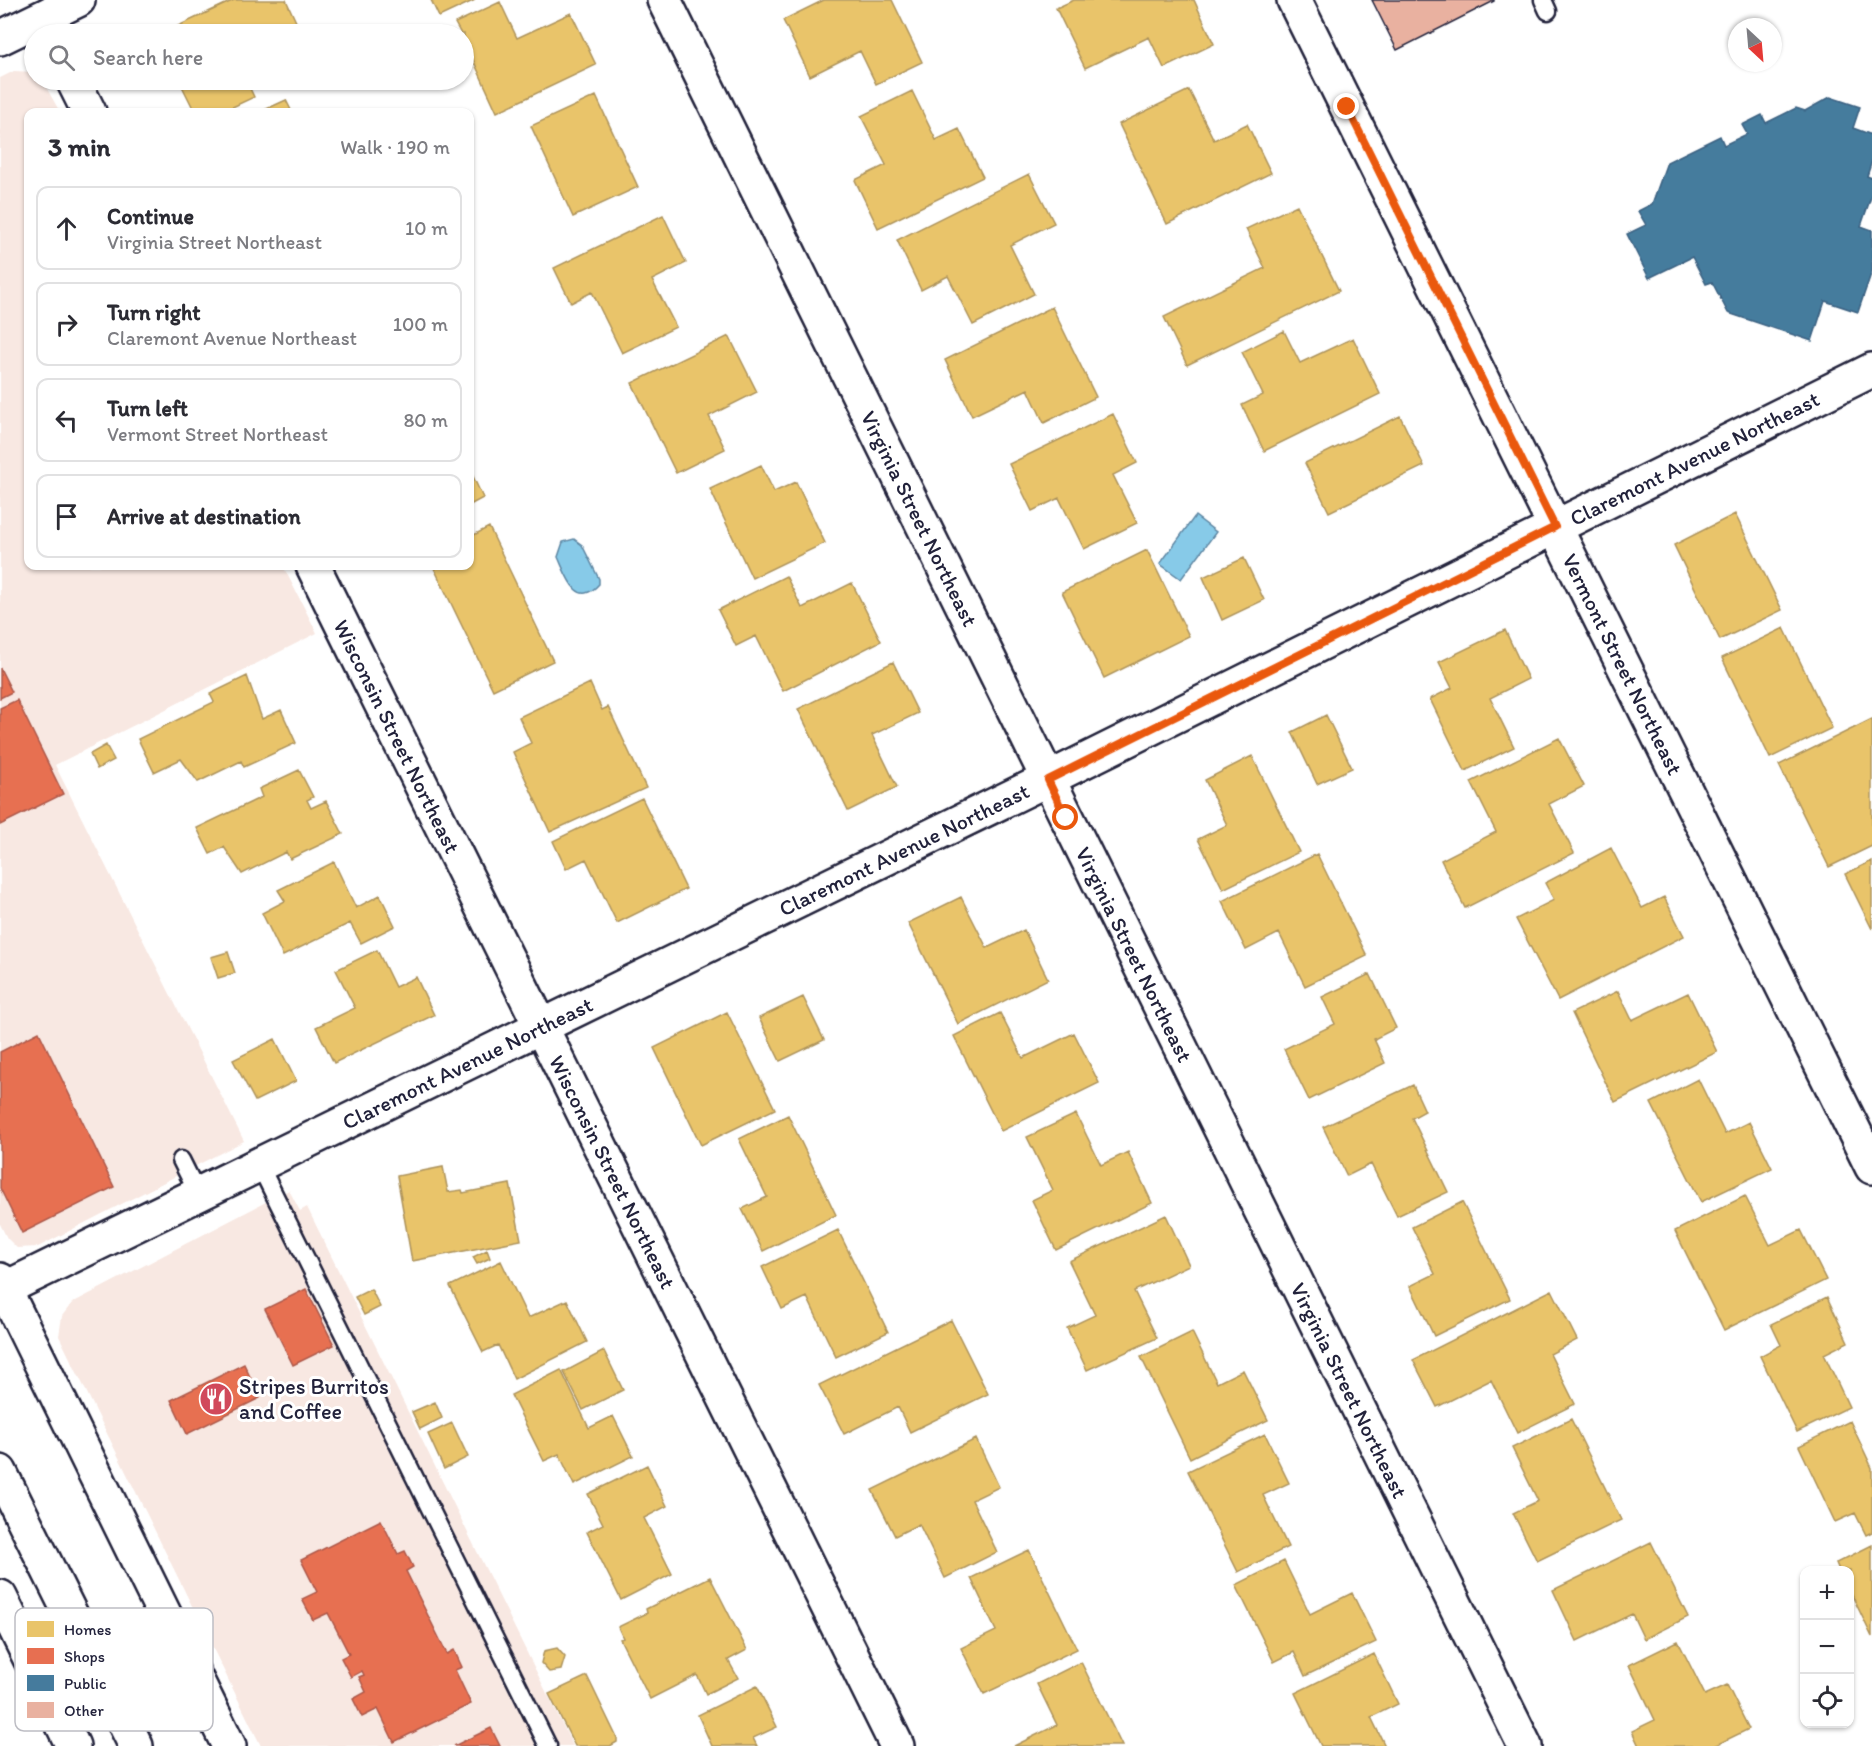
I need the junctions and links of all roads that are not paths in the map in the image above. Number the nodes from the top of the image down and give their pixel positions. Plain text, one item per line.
1 (78, 0) edge
2 (664, 0) edge
3 (1294, 0) edge
4 (42, 17) edge
5 (28, 24) edge
6 (24, 26) edge
7 (0, 38) edge
8 (78, 90) edge
9 (87, 108) edge
10 (1872, 370) edge
11 (1555, 527) junction
12 (315, 570) edge
13 (1048, 780) junction
14 (540, 1027) junction
15 (181, 1160) dead end
16 (259, 1164) junction
17 (1872, 1167) edge
18 (198, 1194) junction
19 (1, 1286) edge
20 (0, 1472) edge
21 (0, 1598) edge
22 (68, 1608) edge
23 (161, 1608) edge
24 (15, 1628) edge
25 (213, 1714) edge
26 (66, 1731) edge
27 (129, 1731) edge
28 (73, 1746) edge
29 (136, 1746) edge
30 (229, 1746) edge
31 (548, 1746) edge
32 (897, 1746) edge
33 (1525, 1746) edge

1 - 4 street
2 - 13 street, Virginia Street Northeast
3 - 11 street, Vermont Street Northeast
4 - 5 street
6 - 7 street
8 - 9 street
10 - 11 street, Claremont Avenue Northeast
11 - 13 street, Claremont Avenue Northeast
11 - 17 street, Vermont Street Northeast
12 - 14 street, Wisconsin Street Northeast
13 - 14 street, Claremont Avenue Northeast
13 - 33 street, Virginia Street Northeast
14 - 16 street, Claremont Avenue Northeast
14 - 32 street, Wisconsin Street Northeast
15 - 18 lane
16 - 18 street, Claremont Avenue Northeast
16 - 31 lane
18 - 19 street, Claremont Avenue Northeast
19 - 23 street
20 - 22 street
21 - 24 street
25 - 30 street
26 - 28 street
27 - 29 street

